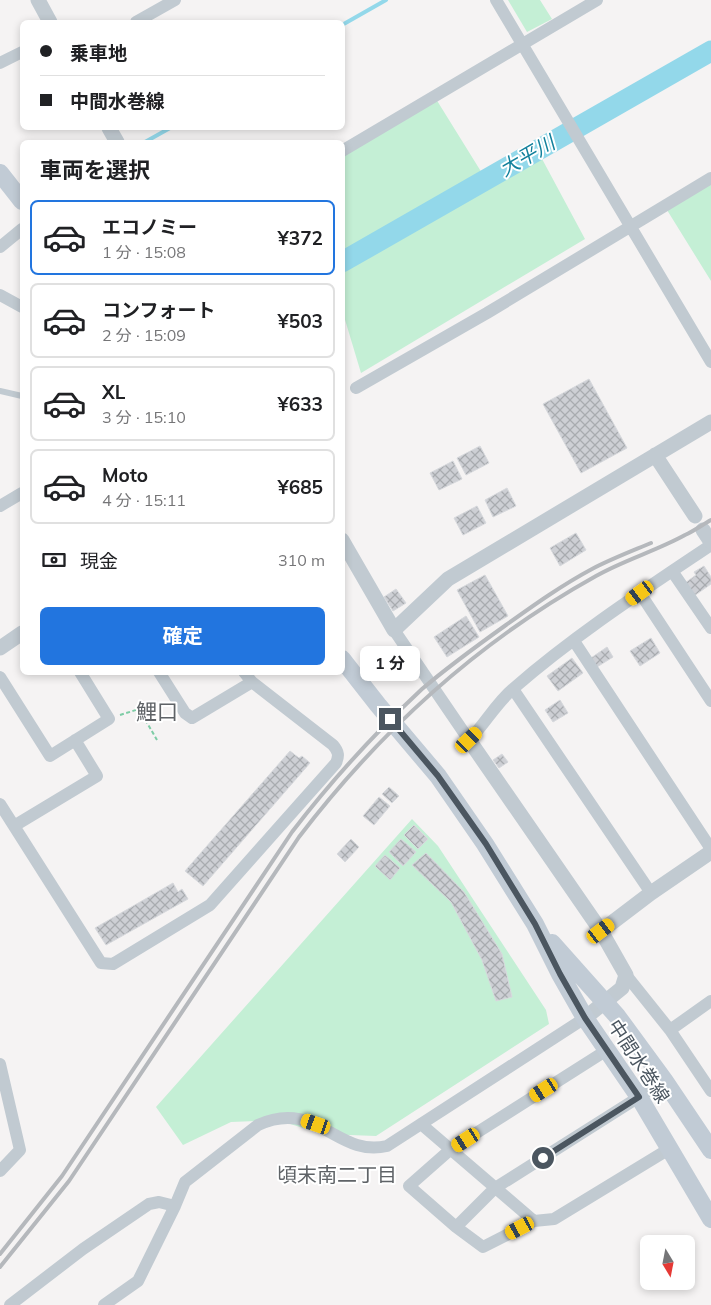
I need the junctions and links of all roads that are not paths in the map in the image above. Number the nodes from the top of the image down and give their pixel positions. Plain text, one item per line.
1 (38, 0) edge
2 (175, 0) edge
3 (496, 0) edge
4 (597, 0) edge
5 (49, 20) edge
6 (140, 20) edge
7 (522, 44) junction
8 (20, 53) edge
9 (0, 63) edge
10 (345, 149) edge
11 (711, 178) edge
12 (3, 182) edge
13 (20, 199) edge
14 (630, 226) junction
15 (20, 230) edge
16 (0, 247) edge
17 (0, 295) edge
18 (20, 306) edge
19 (711, 362) edge
20 (356, 388) dead end
21 (0, 391) edge
22 (20, 396) edge
23 (711, 422) edge
24 (656, 455) junction
25 (20, 494) edge
26 (0, 506) edge
27 (695, 516) dead end
28 (708, 539) edge
29 (345, 545) edge
30 (672, 571) junction
31 (640, 593) junction
32 (711, 628) edge
33 (394, 630) junction
34 (20, 633) edge
35 (574, 641) junction
36 (1, 644) edge
37 (345, 663) edge
38 (82, 675) edge
39 (161, 675) edge
40 (0, 677) edge
41 (248, 677) edge
42 (513, 689) junction
43 (711, 701) edge
44 (75, 740) junction
45 (469, 740) junction
46 (0, 804) edge
47 (14, 826) junction
48 (711, 851) edge
49 (651, 893) junction
50 (535, 924) junction
51 (601, 931) junction
52 (626, 975) junction
53 (711, 1001) edge
54 (604, 1002) junction
55 (585, 1018) junction
56 (670, 1030) junction
57 (607, 1050) junction
58 (0, 1064) edge
59 (664, 1080) junction
60 (711, 1091) edge
61 (639, 1097) junction
62 (421, 1124) junction
63 (669, 1149) junction
64 (451, 1150) junction
65 (711, 1150) edge
66 (0, 1171) edge
67 (495, 1188) junction
68 (175, 1206) junction
69 (711, 1219) edge
70 (534, 1221) junction
71 (456, 1226) junction
72 (10, 1305) edge
73 (104, 1305) edge

1 - 5 street
2 - 6 street
3 - 7 street
4 - 7 street
7 - 10 street
7 - 14 street
8 - 9 street
11 - 14 street
12 - 13 main road
14 - 19 street
14 - 20 street
15 - 16 street
17 - 18 street
21 - 22 lane
23 - 24 street
24 - 27 street
24 - 33 street
25 - 26 street
28 - 30 street
29 - 33 street
30 - 31 street
30 - 32 street
31 - 35 street
31 - 43 street
33 - 45 street
34 - 36 street
35 - 42 street
35 - 48 street
37 - 50 main road, 中間水巻線
38 - 44 street
39 - 41 street
40 - 44 street
41 - 47 street
42 - 45 street
42 - 49 street
44 - 47 street
45 - 51 street
46 - 47 street
48 - 49 street
49 - 51 street
50 - 54 main road, 中間水巻線
50 - 55 main road, 中間水巻線
51 - 52 street
52 - 54 street
52 - 56 street
53 - 56 street
54 - 55 street
54 - 59 main road, 中間水巻線
55 - 57 main road, 中間水巻線
55 - 62 street
56 - 60 street
57 - 61 main road, 中間水巻線
57 - 64 street
58 - 66 street
59 - 61 street
59 - 65 main road, 中間水巻線
61 - 63 main road, 中間水巻線
61 - 67 street
62 - 64 street
62 - 68 street
63 - 69 main road, 中間水巻線
63 - 70 street
64 - 67 street
64 - 71 street
67 - 70 street
67 - 71 street
68 - 72 street
68 - 73 street
70 - 71 street

